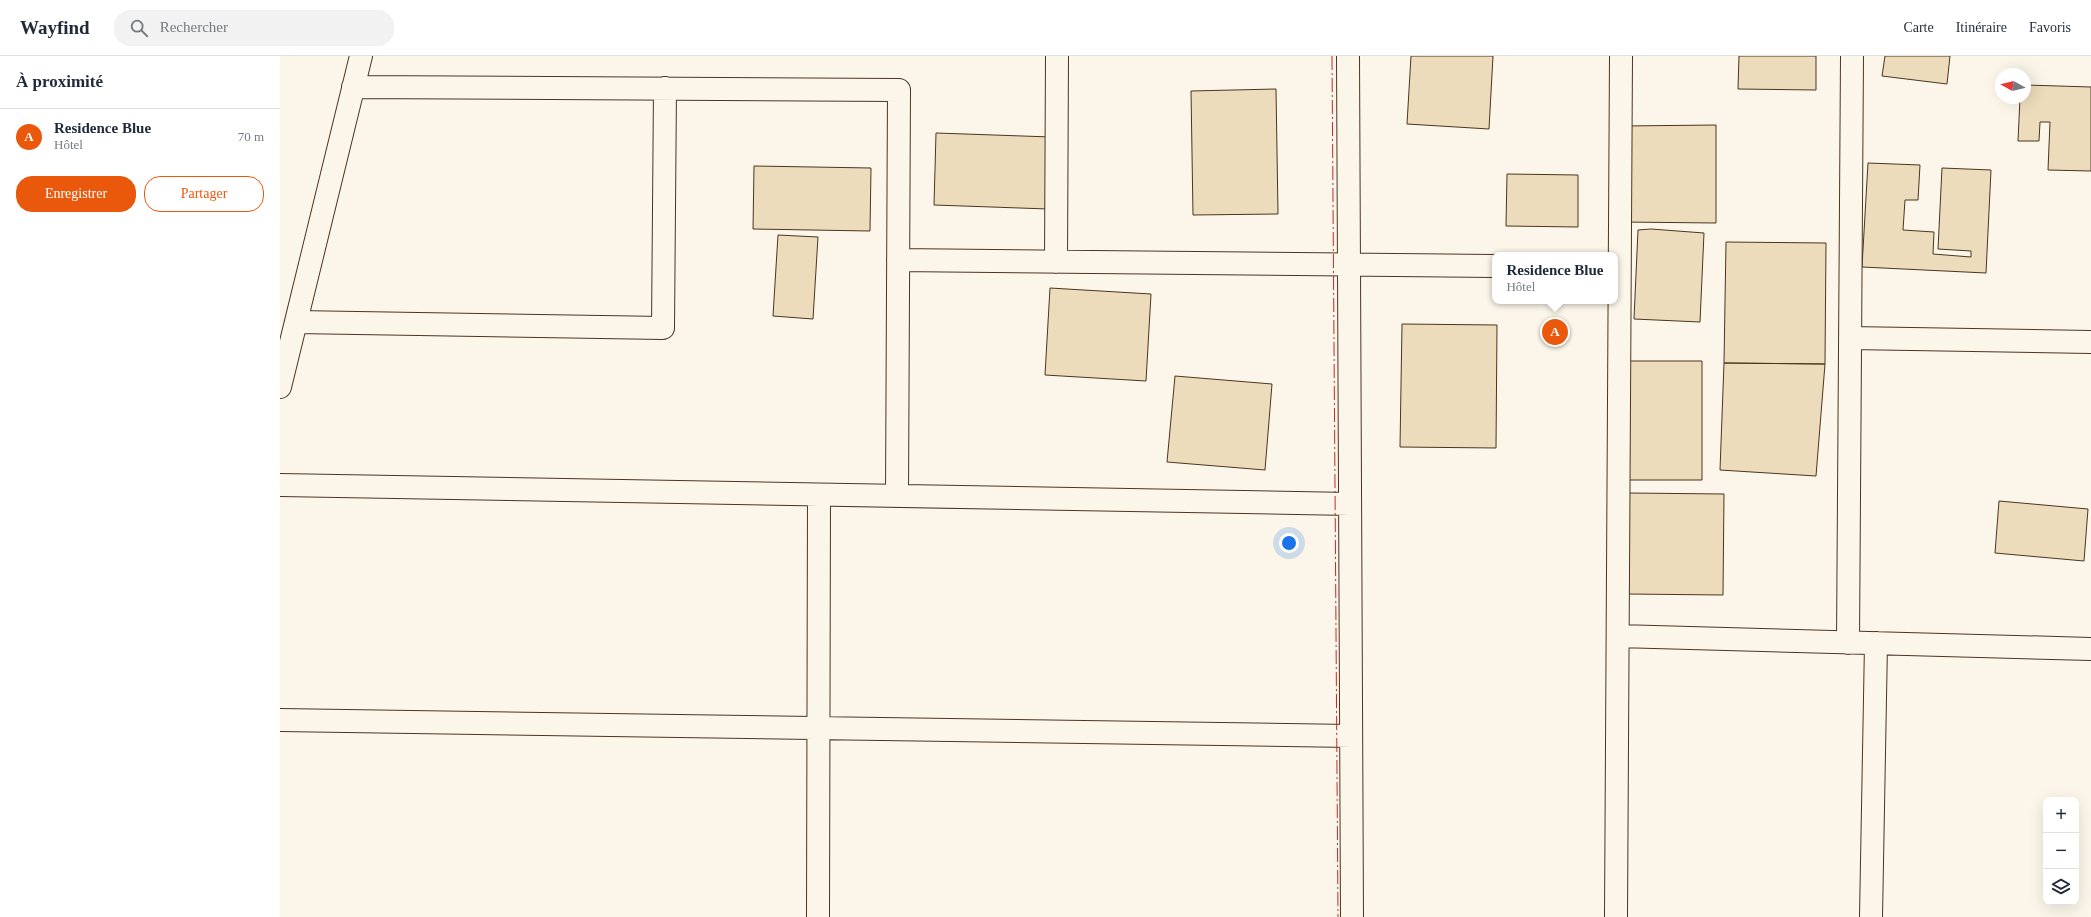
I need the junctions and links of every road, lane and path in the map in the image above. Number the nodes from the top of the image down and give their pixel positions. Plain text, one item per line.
1 (361, 56) edge
2 (1057, 56) edge
3 (1348, 56) edge
4 (1621, 56) edge
5 (1852, 56) edge
6 (353, 87) junction
7 (664, 88) junction
8 (1617, 252) edge
9 (898, 260) junction
10 (1056, 262) junction
11 (1349, 265) junction
12 (1492, 266) edge
13 (1617, 304) edge
14 (296, 322) junction
15 (1850, 338) junction
16 (2091, 342) edge
17 (280, 388) edge
18 (280, 485) edge
19 (819, 495) junction
20 (897, 496) junction
21 (1350, 504) junction
22 (1618, 636) junction
23 (1848, 643) junction
24 (1876, 643) junction
25 (2091, 649) edge
26 (280, 720) edge
27 (818, 728) junction
28 (1352, 736) junction
29 (818, 917) edge
30 (1352, 917) edge
31 (1616, 917) edge
32 (1872, 917) edge

1 - 6 street
2 - 10 street
3 - 11 street
4 - 8 street
5 - 15 street
6 - 7 street
6 - 14 street
7 - 9 street
7 - 14 street
9 - 10 street
9 - 20 street
10 - 11 street
11 - 12 street
11 - 21 street
13 - 22 street
14 - 17 street
15 - 16 street
15 - 23 street
18 - 19 street
19 - 20 street
19 - 27 street
20 - 21 street
21 - 28 street
22 - 23 street
22 - 31 street
23 - 24 street
24 - 25 street
24 - 32 street
26 - 27 street
27 - 28 street
27 - 29 street
28 - 30 street

